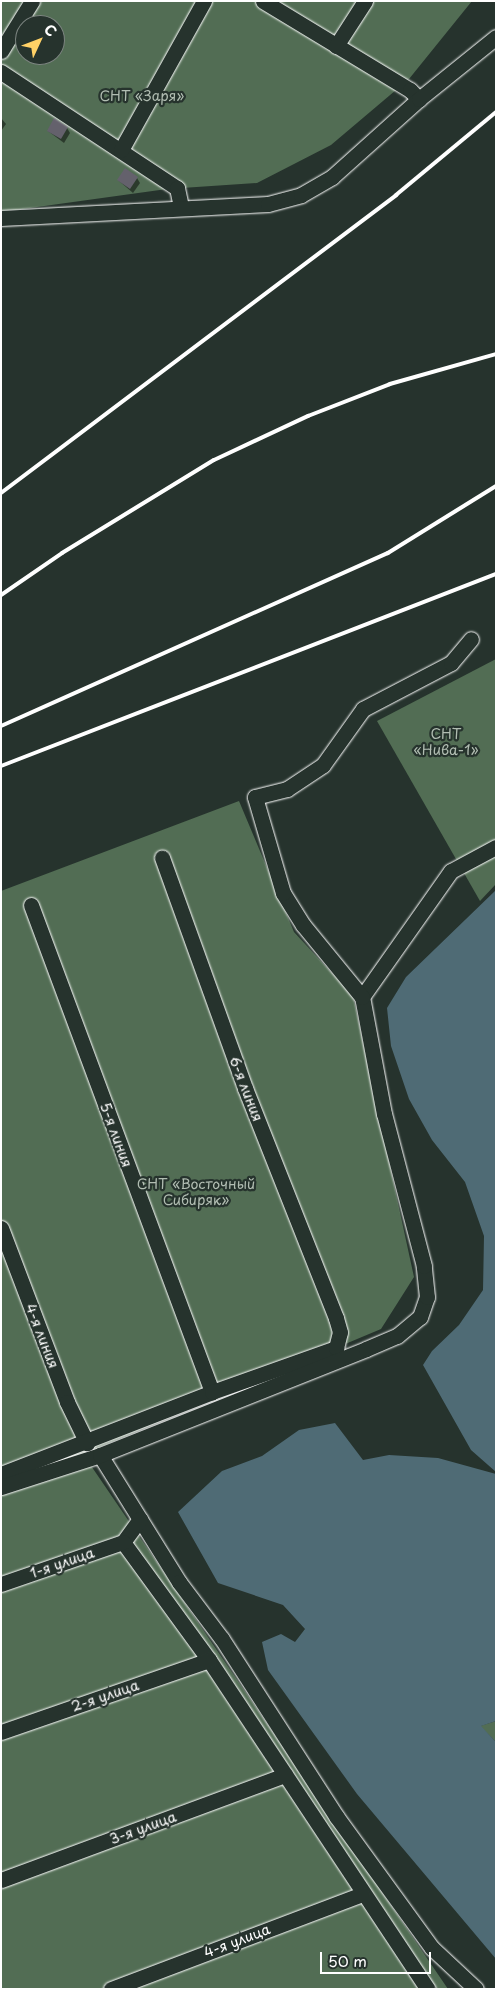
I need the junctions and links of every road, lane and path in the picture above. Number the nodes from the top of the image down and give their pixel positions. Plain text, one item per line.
1 (32, 1) edge
2 (204, 1) edge
3 (263, 1) edge
4 (365, 1) edge
5 (496, 37) edge
6 (336, 46) junction
7 (1, 51) edge
8 (1, 72) edge
9 (419, 99) junction
10 (121, 150) junction
11 (180, 207) junction
12 (1, 218) edge
13 (471, 639) dead end
14 (496, 847) edge
15 (162, 857) dead end
16 (31, 905) dead end
17 (362, 998) junction
18 (1, 1228) edge
19 (212, 1392) junction
20 (87, 1443) junction
21 (100, 1455) junction
22 (1, 1474) edge
23 (1, 1487) edge
24 (140, 1519) junction
25 (123, 1542) junction
26 (1, 1584) edge
27 (210, 1660) junction
28 (1, 1732) edge
29 (285, 1775) junction
30 (1, 1880) edge
31 (363, 1894) junction
32 (111, 1989) edge
33 (428, 1989) edge
34 (476, 1989) edge

1 - 7 street
2 - 10 street
3 - 6 street
4 - 6 street
5 - 9 street
6 - 9 street
8 - 10 street
9 - 11 street
10 - 11 street
11 - 12 street
13 - 17 street
14 - 17 street
15 - 19 street, 6-я линия
16 - 19 street, 5-я линия
17 - 21 street
18 - 20 street, 4-я линия
19 - 20 street
20 - 22 street
21 - 23 street
21 - 24 street
24 - 25 street
24 - 34 street
25 - 26 street, 1-я улица
25 - 27 street
27 - 28 street, 2-я улица
27 - 29 street
29 - 30 street, 3-я улица
29 - 31 street
31 - 32 street, 4-я улица
31 - 33 street

